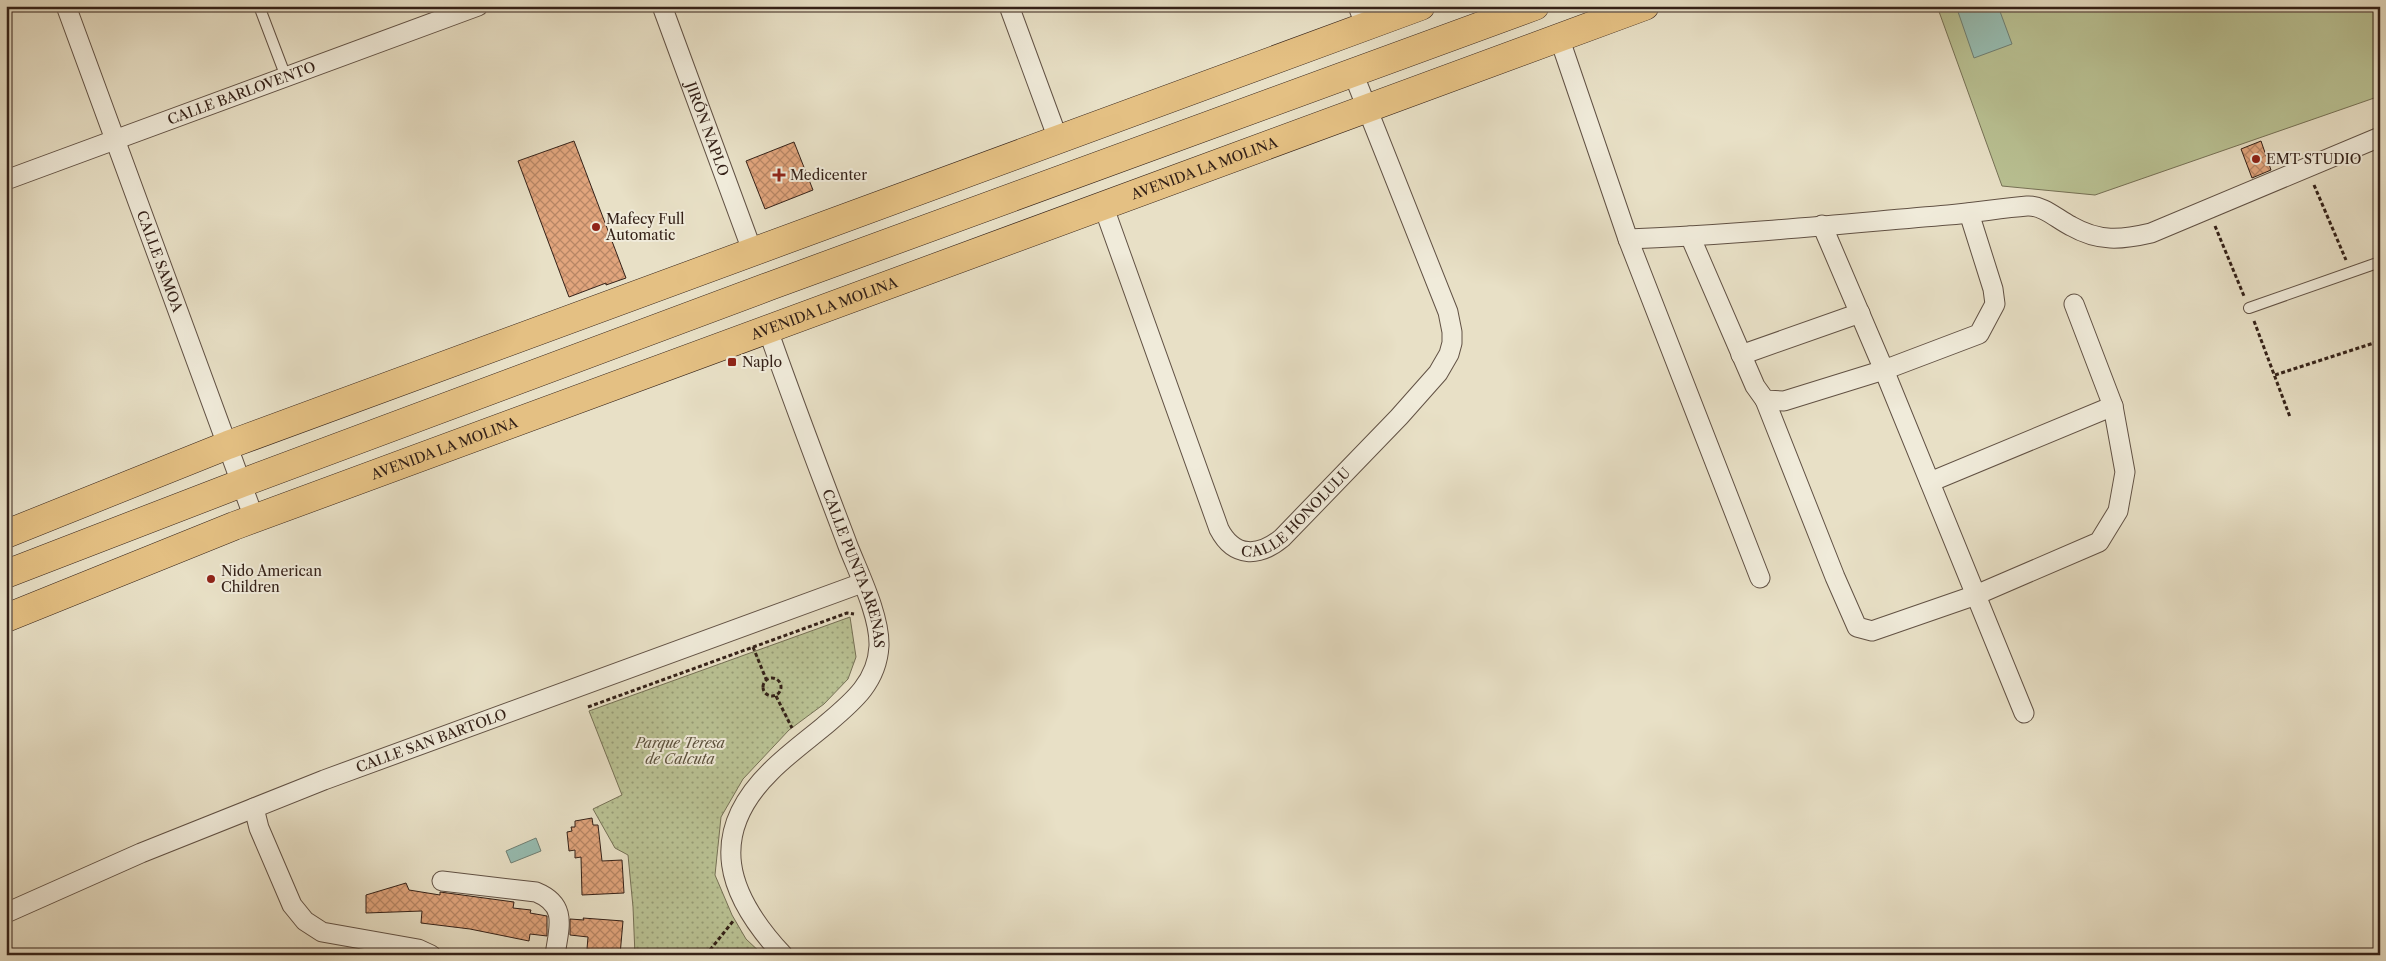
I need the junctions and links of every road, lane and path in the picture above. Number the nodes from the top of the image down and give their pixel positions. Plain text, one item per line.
1 (66, 6) edge
2 (259, 6) edge
3 (478, 6) edge
4 (662, 6) edge
5 (1009, 6) edge
6 (1420, 6) edge
7 (1535, 6) edge
8 (1645, 6) edge
9 (1362, 16) edge
10 (1559, 37) junction
11 (1353, 73) junction
12 (286, 77) junction
13 (1367, 107) junction
14 (2380, 137) edge
15 (1058, 139) junction
16 (115, 140) junction
17 (2308, 168) junction
18 (6, 180) edge
19 (1103, 205) junction
20 (1969, 213) junction
21 (1822, 226) junction
22 (1690, 236) junction
23 (1628, 239) junction
24 (753, 253) junction
25 (2380, 262) edge
26 (2350, 272) junction
27 (2074, 304) dead end
28 (2249, 308) dead end
29 (1860, 313) junction
30 (768, 330) junction
31 (2380, 341) edge
32 (1741, 355) junction
33 (1884, 370) junction
34 (2275, 375) dead end
35 (1765, 400) junction
36 (2113, 406) junction
37 (228, 445) junction
38 (1930, 482) junction
39 (242, 483) junction
40 (254, 518) junction
41 (6, 534) edge
42 (6, 574) edge
43 (1760, 578) dead end
44 (862, 583) junction
45 (1976, 595) junction
46 (6, 618) edge
47 (856, 623) dead end
48 (753, 647) junction
49 (766, 679) junction
50 (776, 696) junction
51 (588, 708) dead end
52 (2024, 713) dead end
53 (800, 725) dead end
54 (254, 808) junction
55 (442, 881) dead end
56 (6, 912) edge
57 (741, 923) dead end
58 (431, 955) edge
59 (556, 955) edge
60 (691, 955) edge
61 (706, 955) edge
62 (783, 955) edge

1 - 16 street, CALLE SAMOA
2 - 12 lane
3 - 12 street, CALLE BARLOVENTO
4 - 24 street, JIRÓN NAPLO
5 - 15 street
6 - 9 main road
7 - 11 main road
8 - 10 main road, AVENIDA LA MOLINA
9 - 15 main road
10 - 13 main road, AVENIDA LA MOLINA
10 - 23 street
11 - 13 street, CALLE HONOLULU
11 - 39 main road
12 - 16 street, CALLE BARLOVENTO
13 - 19 main road, AVENIDA LA MOLINA
13 - 19 street, CALLE HONOLULU
14 - 17 street
15 - 24 main road
16 - 18 street, CALLE BARLOVENTO
16 - 37 street, CALLE SAMOA
17 - 20 street
17 - 26 path
19 - 30 main road, AVENIDA LA MOLINA
20 - 21 street
20 - 33 street
21 - 22 street
21 - 29 street
22 - 23 street
22 - 32 street
23 - 43 street
24 - 37 main road
25 - 26 lane
26 - 28 lane
27 - 36 street
29 - 32 street
29 - 33 street
30 - 40 main road, AVENIDA LA MOLINA
30 - 44 street, CALLE PUNTA ARENAS
31 - 34 path
32 - 35 street
33 - 35 street
33 - 38 street
35 - 45 street
36 - 38 street
36 - 45 street
37 - 39 street, CALLE SAMOA
37 - 41 main road
38 - 45 street
39 - 40 street, CALLE SAMOA
39 - 42 main road
40 - 46 main road, AVENIDA LA MOLINA
44 - 54 street, CALLE SAN BARTOLO
44 - 62 street, CALLE PUNTA ARENAS
45 - 52 street
47 - 48 path
48 - 49 path
48 - 51 path
49 - 50 path
49 - 50 path
50 - 53 path
54 - 56 street, CALLE SAN BARTOLO
54 - 58 street
55 - 59 street
57 - 61 path
60 - 61 path

